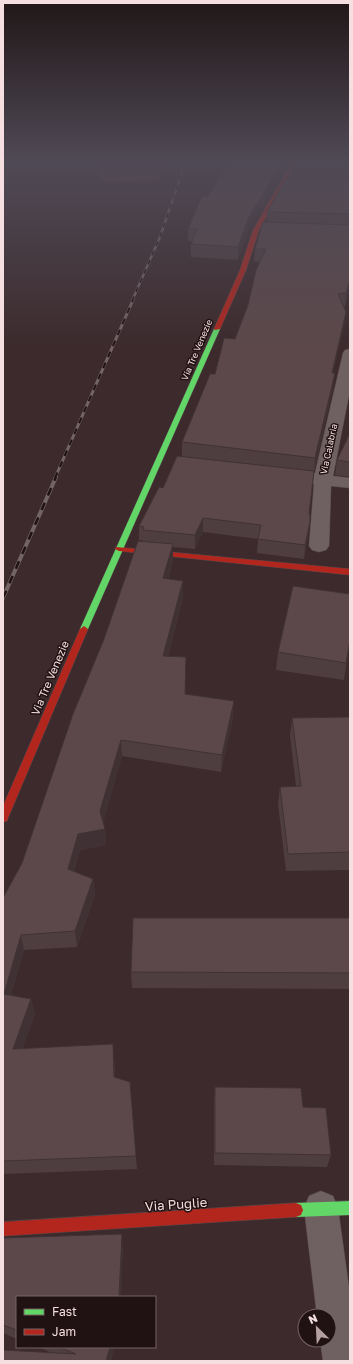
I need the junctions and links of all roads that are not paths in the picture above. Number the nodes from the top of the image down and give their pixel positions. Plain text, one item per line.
1 (259, 225) edge
2 (256, 230) junction
3 (272, 231) edge
4 (350, 353) edge
5 (292, 476) edge
6 (323, 479) junction
7 (350, 483) edge
8 (319, 546) dead end
9 (119, 549) junction
10 (350, 572) edge
11 (3, 818) edge
12 (336, 1208) edge
13 (3, 1229) edge
14 (341, 1361) edge

1 - 2 main road, Via Tre Venezie
2 - 3 street
2 - 9 main road, Via Tre Venezie
4 - 6 street, Via Calabria
5 - 6 street
6 - 7 street
6 - 8 street, Via Calabria
9 - 10 main road
9 - 11 main road, Via Tre Venezie
12 - 13 main road, Via Puglie
12 - 14 street

